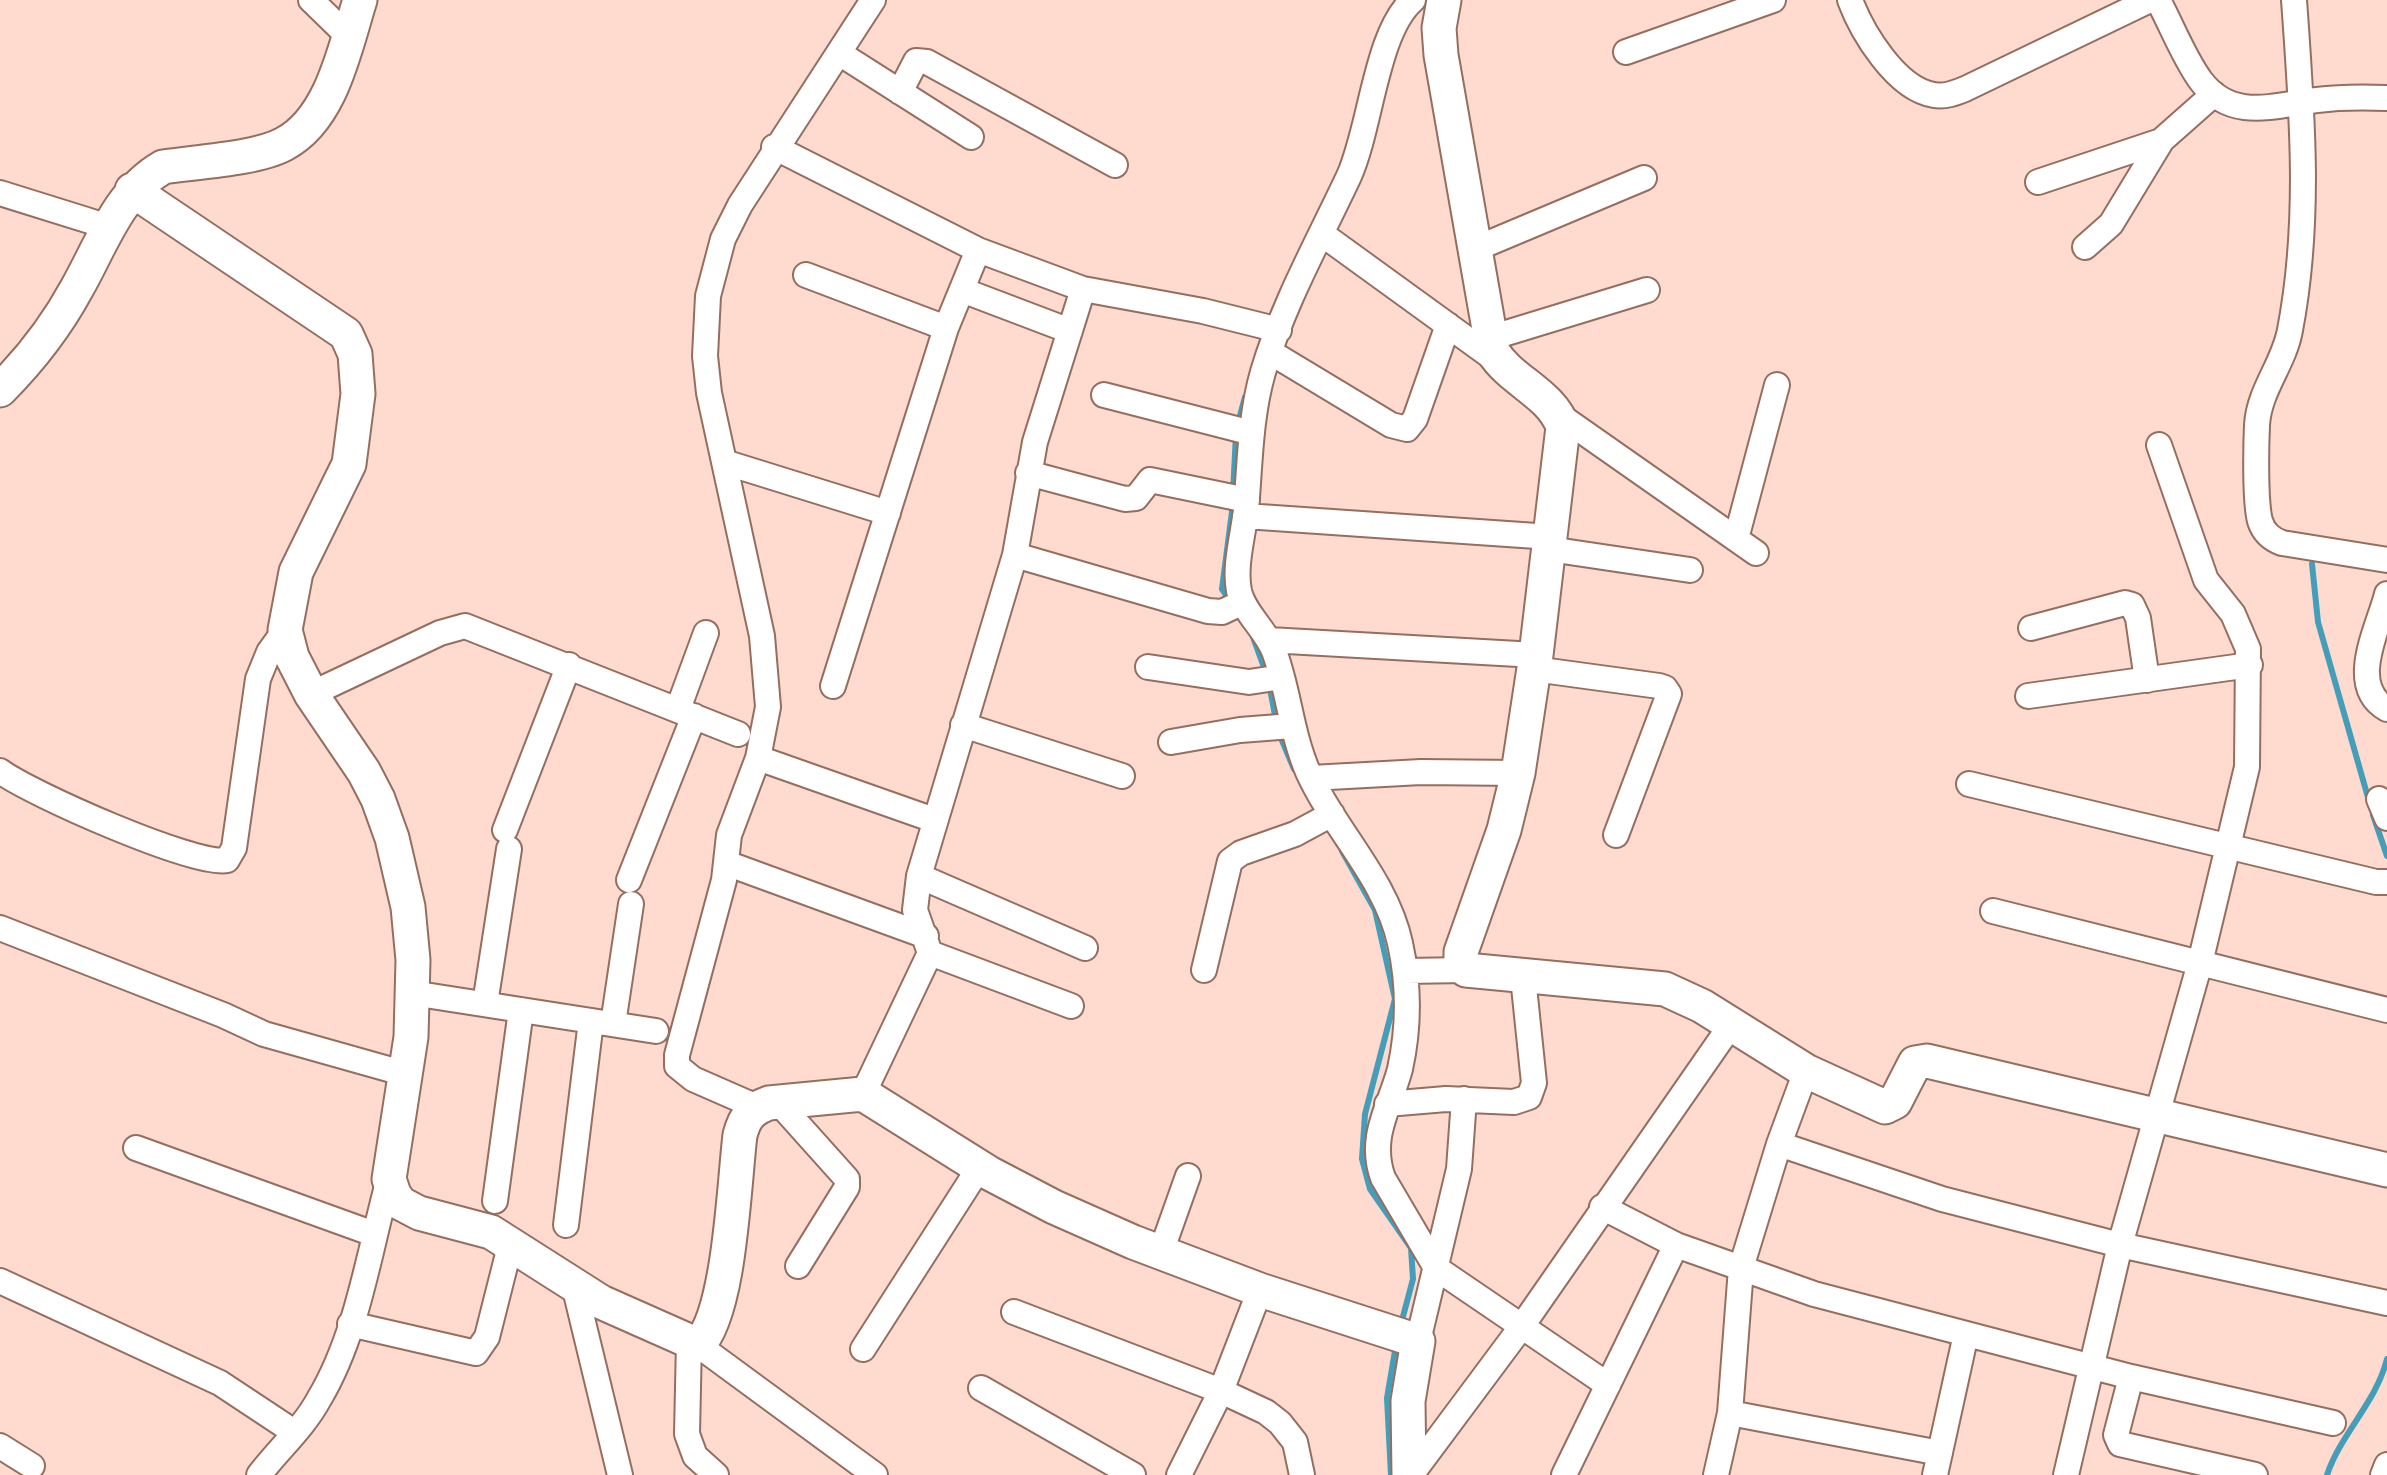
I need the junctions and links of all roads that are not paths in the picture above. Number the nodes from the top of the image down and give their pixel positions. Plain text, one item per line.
1 (311, 0) edge
2 (360, 0) edge
3 (873, 0) edge
4 (1413, 0) edge
5 (1444, 0) edge
6 (1773, 0) edge
7 (1850, 0) edge
8 (2150, 0) edge
9 (2158, 0) edge
10 (2294, 0) edge
11 (348, 36) junction
12 (1626, 52) dead end
13 (839, 53) junction
14 (900, 92) junction
15 (2214, 94) junction
16 (2380, 97) edge
17 (2303, 102) junction
18 (971, 137) dead end
19 (2162, 140) junction
20 (775, 147) junction
21 (1115, 165) dead end
22 (1644, 178) dead end
23 (2038, 182) dead end
24 (132, 190) junction
25 (0, 193) edge
26 (109, 228) junction
27 (1322, 234) junction
28 (2085, 247) dead end
29 (1475, 249) junction
30 (978, 250) junction
31 (806, 275) dead end
32 (1083, 289) junction
33 (962, 290) junction
34 (1647, 290) dead end
35 (1448, 325) junction
36 (946, 328) junction
37 (1070, 331) junction
38 (1271, 334) junction
39 (1495, 351) junction
40 (1777, 385) dead end
41 (0, 390) edge
42 (1104, 395) dead end
43 (1559, 415) junction
44 (1242, 431) junction
45 (2160, 445) dead end
46 (724, 462) junction
47 (1028, 474) junction
48 (1240, 503) junction
49 (888, 513) junction
50 (1550, 543) junction
51 (1015, 555) junction
52 (2387, 560) edge
53 (1690, 570) dead end
54 (2387, 594) edge
55 (1237, 605) junction
56 (2031, 628) dead end
57 (285, 630) junction
58 (706, 633) dead end
59 (1269, 640) junction
60 (1535, 662) junction
61 (569, 665) junction
62 (2250, 665) junction
63 (1148, 667) dead end
64 (1271, 679) junction
65 (2147, 680) junction
66 (833, 686) dead end
67 (311, 694) junction
68 (2028, 696) dead end
69 (2387, 709) edge
70 (686, 713) junction
71 (963, 725) junction
72 (1281, 726) junction
73 (738, 734) dead end
74 (1171, 742) dead end
75 (758, 758) junction
76 (0, 771) edge
77 (1518, 774) junction
78 (1122, 776) dead end
79 (1311, 778) junction
80 (1969, 784) dead end
81 (1324, 819) junction
82 (934, 820) junction
83 (1616, 835) dead end
84 (2229, 844) junction
85 (726, 863) junction
86 (919, 876) junction
87 (2387, 882) edge
88 (1993, 911) dead end
89 (0, 928) edge
90 (928, 945) junction
91 (1085, 948) dead end
92 (2200, 962) junction
93 (1204, 970) dead end
94 (1466, 970) junction
95 (1405, 971) junction
96 (1523, 976) junction
97 (412, 993) junction
98 (485, 1004) junction
99 (1071, 1006) dead end
100 (521, 1010) junction
101 (2387, 1010) edge
102 (602, 1023) junction
103 (1731, 1025) junction
104 (656, 1031) dead end
105 (1806, 1071) junction
106 (406, 1074) junction
107 (863, 1094) junction
108 (1464, 1099) junction
109 (1387, 1104) junction
110 (768, 1105) junction
111 (2158, 1115) junction
112 (1779, 1144) junction
113 (136, 1148) dead end
114 (979, 1168) junction
115 (2387, 1170) edge
116 (1188, 1176) dead end
117 (389, 1178) junction
118 (495, 1201) dead end
119 (1602, 1207) junction
120 (566, 1225) dead end
121 (374, 1234) junction
122 (511, 1242) junction
123 (1675, 1245) junction
124 (2120, 1245) junction
125 (1161, 1252) junction
126 (797, 1266) dead end
127 (1436, 1268) junction
128 (1741, 1268) junction
129 (0, 1282) edge
130 (574, 1285) junction
131 (1260, 1290) junction
132 (2387, 1303) edge
133 (1014, 1312) dead end
134 (351, 1324) junction
135 (1522, 1326) junction
136 (1966, 1334) junction
137 (1405, 1338) junction
138 (693, 1343) junction
139 (863, 1349) dead end
140 (2091, 1367) junction
141 (2131, 1377) junction
142 (1608, 1385) junction
143 (981, 1388) dead end
144 (1221, 1391) junction
145 (1730, 1413) junction
146 (2333, 1423) dead end
147 (294, 1432) junction
148 (0, 1446) edge
149 (1938, 1464) edge
150 (2387, 1465) edge
151 (32, 1466) dead end
152 (2170, 1466) edge
153 (259, 1475) edge
154 (620, 1475) edge
155 (716, 1475) edge
156 (875, 1475) edge
157 (1133, 1475) edge
158 (1179, 1475) edge
159 (1302, 1475) edge
160 (1410, 1475) edge
161 (1564, 1475) edge
162 (1716, 1475) edge
163 (2066, 1475) edge
164 (2252, 1475) edge
165 (2383, 1475) edge

1 - 11 street
2 - 11 street
3 - 13 street
4 - 27 street
5 - 29 street
6 - 12 street
7 - 8 street
9 - 15 street
10 - 17 street
11 - 24 street
13 - 14 street
13 - 20 street
14 - 18 street
14 - 21 street
15 - 17 street
15 - 19 street
16 - 17 street
17 - 52 street
19 - 23 street
19 - 28 street
20 - 30 street
20 - 46 street
22 - 29 street
24 - 26 street
24 - 57 street
25 - 26 street
26 - 41 street
27 - 35 street
27 - 38 street
29 - 39 street
30 - 32 street
30 - 33 street
31 - 36 street
32 - 37 street
32 - 38 street
33 - 36 street
33 - 37 street
34 - 39 street
35 - 38 street
35 - 39 street
36 - 49 street
37 - 47 street
38 - 44 street
39 - 43 street
40 - 43 street
42 - 44 street
43 - 50 street
44 - 48 street
45 - 62 street
46 - 49 street
46 - 75 street
47 - 48 street
47 - 51 street
48 - 50 street
48 - 55 street
49 - 66 street
50 - 53 street
50 - 60 street
51 - 55 street
51 - 71 street
54 - 69 street
55 - 59 street
56 - 65 street
57 - 67 street
57 - 76 street
58 - 70 street
59 - 60 street
59 - 64 street
60 - 77 street
60 - 83 street
61 - 67 street
61 - 70 street
61 - 98 street
62 - 65 street
62 - 84 street
63 - 64 street
64 - 72 street
65 - 68 street
67 - 97 street
70 - 73 street
70 - 102 street
71 - 78 street
71 - 82 street
72 - 74 street
72 - 79 street
75 - 82 street
75 - 85 street
77 - 79 street
77 - 94 street
79 - 81 street
80 - 84 street
81 - 93 street
81 - 95 street
82 - 86 street
84 - 87 street
84 - 92 street
85 - 90 street
85 - 110 street
86 - 90 street
86 - 91 street
88 - 92 street
89 - 106 street
90 - 99 street
90 - 107 street
92 - 101 street
92 - 111 street
94 - 95 street
94 - 96 street
95 - 109 street
96 - 103 street
96 - 108 street
97 - 98 street
97 - 106 street
98 - 100 street
100 - 102 street
100 - 118 street
102 - 104 street
102 - 120 street
103 - 105 street
103 - 119 street
105 - 111 street
105 - 112 street
106 - 117 street
107 - 110 street
107 - 114 street
108 - 109 street
108 - 127 street
109 - 127 street
110 - 126 street
110 - 138 street
111 - 115 street
111 - 124 street
112 - 124 street
112 - 128 street
113 - 121 street
114 - 125 street
114 - 139 street
116 - 125 street
117 - 121 street
117 - 122 street
119 - 123 street
119 - 135 street
121 - 134 street
122 - 130 street
122 - 134 street
123 - 128 street
123 - 142 street
124 - 132 street
124 - 140 street
125 - 131 street
127 - 135 street
127 - 137 street
128 - 136 street
128 - 145 street
129 - 147 street
130 - 138 street
130 - 154 street
131 - 137 street
131 - 144 street
133 - 144 street
134 - 147 street
135 - 142 street
135 - 160 street
136 - 140 street
136 - 149 street
137 - 160 street
138 - 155 street
138 - 156 street
140 - 141 street
140 - 163 street
141 - 146 street
141 - 152 street
142 - 161 street
143 - 157 street
144 - 158 street
144 - 159 street
145 - 149 street
145 - 162 street
147 - 153 street
148 - 151 street
150 - 165 street
152 - 164 street

